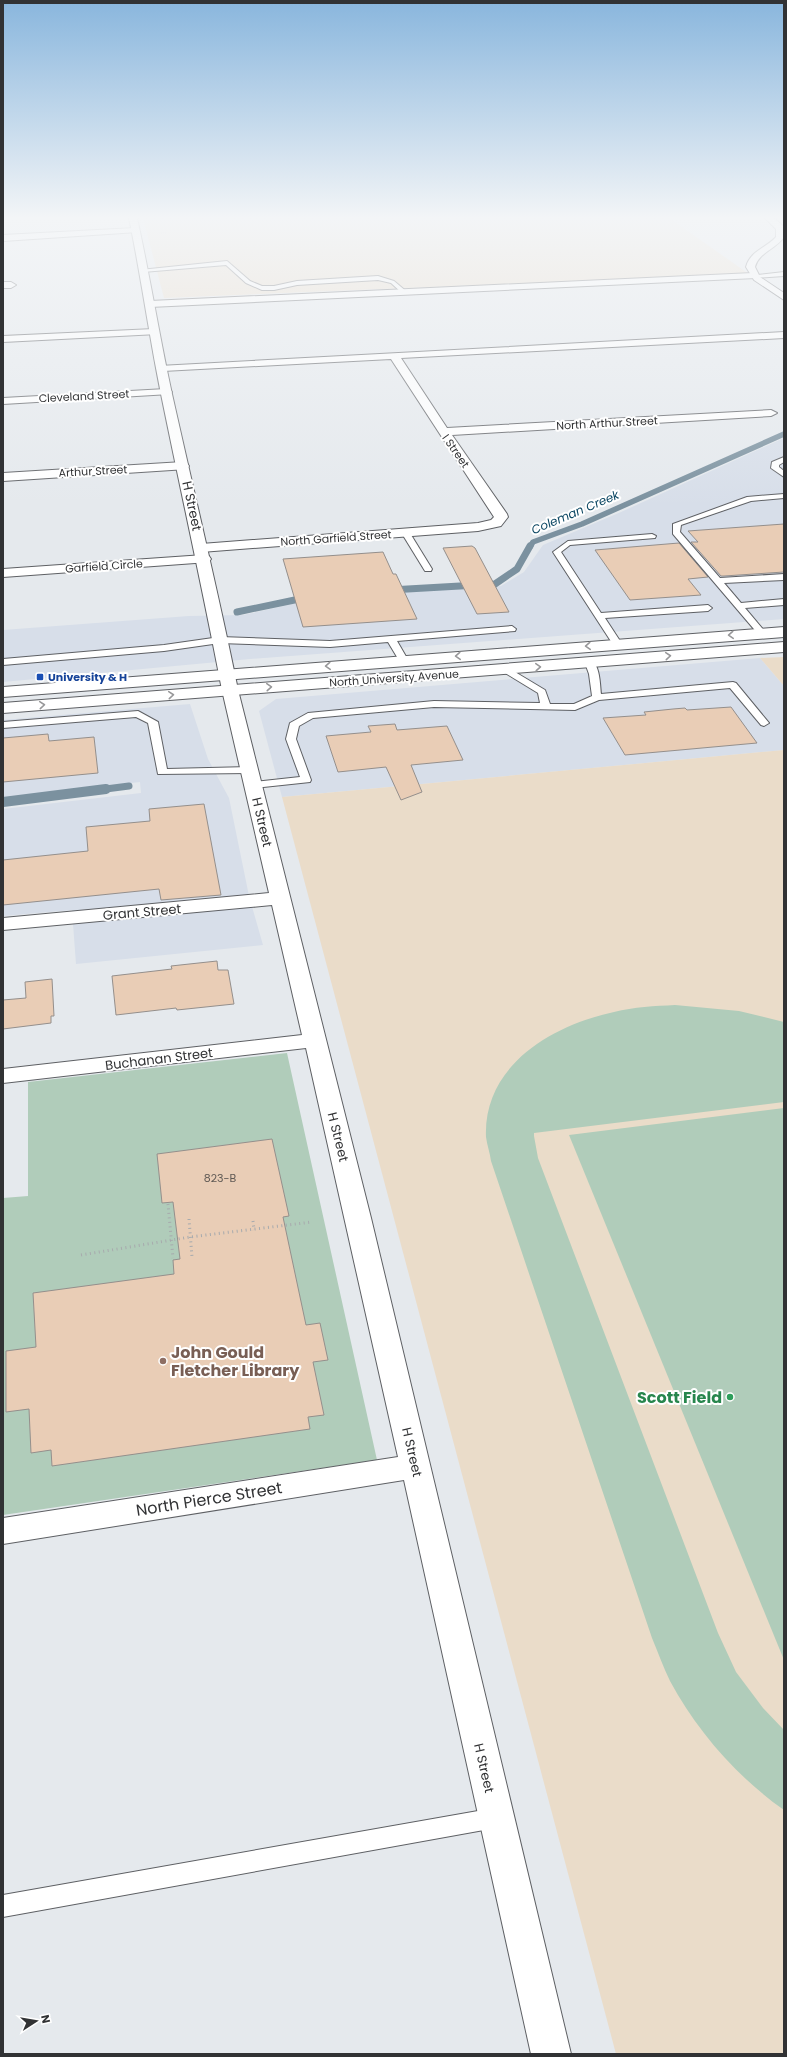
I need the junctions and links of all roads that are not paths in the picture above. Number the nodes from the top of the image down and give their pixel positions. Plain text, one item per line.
1 (151, 314) edge
2 (154, 332) junction
3 (784, 335) edge
4 (3, 339) edge
5 (394, 356) junction
6 (163, 368) junction
7 (166, 392) junction
8 (3, 401) edge
9 (771, 413) dead end
10 (444, 432) junction
11 (784, 458) edge
12 (183, 466) junction
13 (784, 475) edge
14 (3, 477) edge
15 (784, 496) edge
16 (471, 527) joint
17 (405, 532) junction
18 (652, 536) dead end
19 (203, 554) junction
20 (428, 569) dead end
21 (3, 573) edge
22 (784, 578) edge
23 (718, 581) junction
24 (784, 602) edge
25 (739, 606) junction
26 (708, 608) dead end
27 (600, 616) junction
28 (512, 629) dead end
29 (784, 632) edge
30 (762, 633) junction
31 (391, 639) junction
32 (220, 640) junction
33 (618, 644) junction
34 (784, 647) edge
35 (403, 660) junction
36 (3, 662) edge
37 (590, 663) junction
38 (505, 669) junction
39 (228, 682) junction
40 (3, 692) edge
41 (597, 698) junction
42 (546, 706) junction
43 (3, 708) edge
44 (764, 723) dead end
45 (3, 725) edge
46 (252, 778) junction
47 (280, 898) junction
48 (3, 924) edge
49 (314, 1040) junction
50 (3, 1076) edge
51 (416, 1466) junction
52 (3, 1531) edge
53 (495, 1818) junction
54 (3, 1906) edge
55 (551, 2054) edge

1 - 2 street, H Street
2 - 4 street
2 - 6 street, H Street
3 - 5 street
5 - 6 street
5 - 10 street, I Street
6 - 7 street, H Street
7 - 8 street, Cleveland Street
7 - 12 street, H Street
9 - 10 street, North Arthur Street
10 - 16 street, I Street
11 - 13 lane
12 - 14 street, Arthur Street
12 - 19 street, H Street
15 - 23 lane
16 - 17 street, North Garfield Street
17 - 19 street, North Garfield Street
17 - 20 lane
18 - 27 lane
19 - 21 street, Garfield Circle
19 - 32 street, H Street
22 - 23 lane
23 - 25 lane
24 - 25 lane
25 - 30 lane
26 - 27 lane
27 - 33 lane
28 - 31 lane
29 - 30 street, North University Avenue
30 -> 33 street, North University Avenue
31 - 32 lane
31 - 35 lane
32 - 36 lane
32 - 39 street, H Street
33 -> 35 street, North University Avenue
37 -> 34 street, North University Avenue
35 -> 39 street, North University Avenue
38 -> 37 street, North University Avenue
37 - 41 lane
39 -> 38 street, North University Avenue
38 - 42 lane
39 - 40 street, North University Avenue
43 -> 39 street, North University Avenue
39 - 46 street, H Street
41 - 42 lane
41 - 44 lane
42 - 46 lane
45 - 46 lane
46 - 47 street, H Street
47 - 48 street, Grant Street
47 - 49 street, H Street
49 - 50 street, Buchanan Street
49 - 51 street, H Street
51 - 52 street, North Pierce Street
51 - 53 street, H Street
53 - 54 lane
53 - 55 street, H Street

